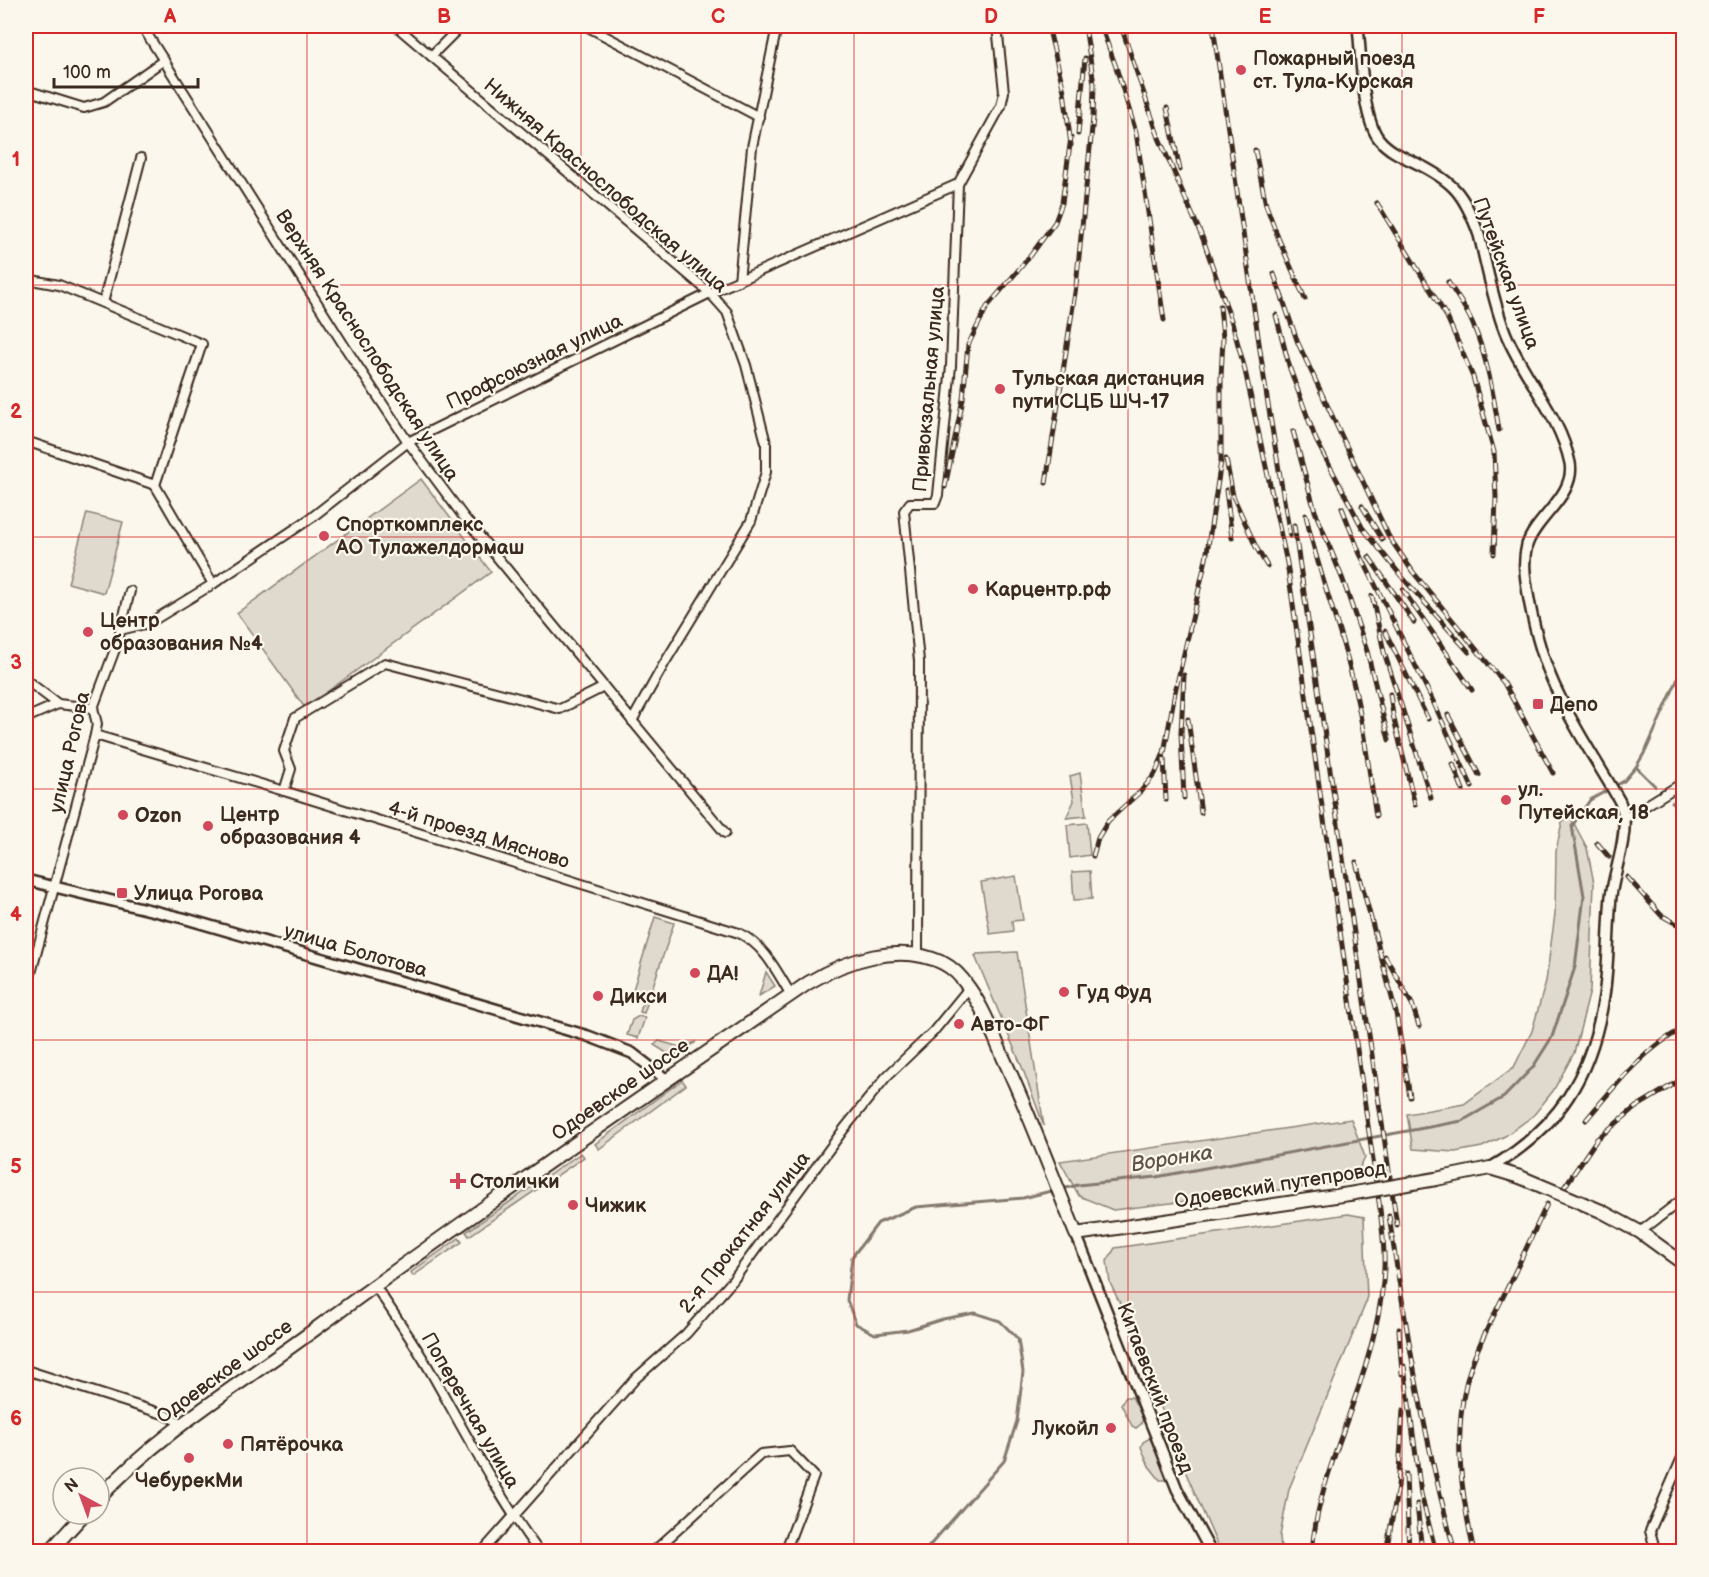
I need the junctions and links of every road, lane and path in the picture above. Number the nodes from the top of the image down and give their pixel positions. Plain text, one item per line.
1 (28, 26) edge
2 (142, 26) edge
3 (396, 26) edge
4 (461, 26) edge
5 (586, 26) edge
6 (777, 26) edge
7 (998, 26) edge
8 (1358, 26) edge
9 (26, 38) edge
10 (431, 56) junction
11 (164, 60) junction
12 (26, 90) edge
13 (759, 117) junction
14 (141, 158) dead end
15 (958, 184) junction
16 (26, 279) edge
17 (739, 281) junction
18 (711, 293) junction
19 (103, 303) junction
20 (26, 441) edge
21 (408, 442) junction
22 (155, 485) junction
23 (213, 584) junction
24 (130, 591) dead end
25 (120, 630) junction
26 (26, 680) edge
27 (604, 687) junction
28 (58, 704) junction
29 (93, 708) junction
30 (26, 718) edge
31 (633, 721) junction
32 (94, 735) junction
33 (1683, 782) edge
34 (284, 791) junction
35 (1624, 819) junction
36 (725, 833) dead end
37 (26, 880) edge
38 (53, 887) junction
39 (918, 955) junction
40 (969, 988) junction
41 (26, 992) edge
42 (791, 995) junction
43 (667, 1080) junction
44 (1490, 1168) junction
45 (1683, 1198) edge
46 (1640, 1232) junction
47 (1076, 1234) junction
48 (1683, 1264) edge
49 (375, 1286) junction
50 (26, 1370) edge
51 (183, 1424) junction
52 (1683, 1453) edge
53 (111, 1485) edge
54 (514, 1517) junction
55 (73, 1526) edge
56 (50, 1551) edge
57 (482, 1551) edge
58 (539, 1551) edge
59 (653, 1551) edge
60 (785, 1551) edge
61 (1210, 1551) edge
62 (1656, 1551) edge

1 - 9 street
2 - 11 street, Верхняя Краснослободская улица
3 - 10 street, Нижняя Краснослободская улица
4 - 10 street
5 - 13 street
6 - 13 street
7 - 15 street, Привокзальная улица
8 - 35 street, Путейская улица
10 - 18 street, Нижняя Краснослободская улица
11 - 12 street
11 - 21 street, Верхняя Краснослободская улица
13 - 17 street
14 - 19 street
15 - 17 street, Профсоюзная улица
15 - 39 street, Привокзальная улица
16 - 19 street
17 - 18 street, Профсоюзная улица
18 - 21 street, Профсоюзная улица
18 - 31 street, Нижняя Краснослободская улица
19 - 22 street
20 - 22 street
21 - 23 street, Профсоюзная улица
21 - 27 street, Верхняя Краснослободская улица
22 - 23 street
23 - 25 street, Профсоюзная улица
24 - 25 street, улица Рогова
25 - 29 street, улица Рогова
26 - 28 street
27 - 31 street, Верхняя Краснослободская улица
27 - 34 street
28 - 29 street
28 - 30 street
29 - 32 street, улица Рогова
31 - 36 street, Верхняя Краснослободская улица
32 - 34 street, 4-й проезд Мясново
32 - 38 street, улица Рогова
33 - 35 street
34 - 42 street, 4-й проезд Мясново
35 - 44 street
37 - 38 street, улица Болотова
38 - 41 street, улица Рогова
38 - 43 street, улица Болотова
39 - 40 main road, Одоевское шоссе
39 - 42 main road, Одоевское шоссе
40 - 47 main road, Одоевское шоссе
40 - 54 street, 2-я Прокатная улица
42 - 43 main road, Одоевское шоссе
43 - 49 main road, Одоевское шоссе
44 - 46 main road, bridge
44 - 47 main road, Одоевский путепровод, bridge
45 - 46 street
46 - 48 main road
47 - 61 street, Китаевский проезд
49 - 51 main road, Одоевское шоссе
49 - 54 street, Поперечная улица
50 - 51 street
51 - 53 main road, Одоевское шоссе
52 - 62 street
54 - 57 street, 2-я Прокатная улица
54 - 58 street, Поперечная улица
55 - 56 main road
59 - 60 street

